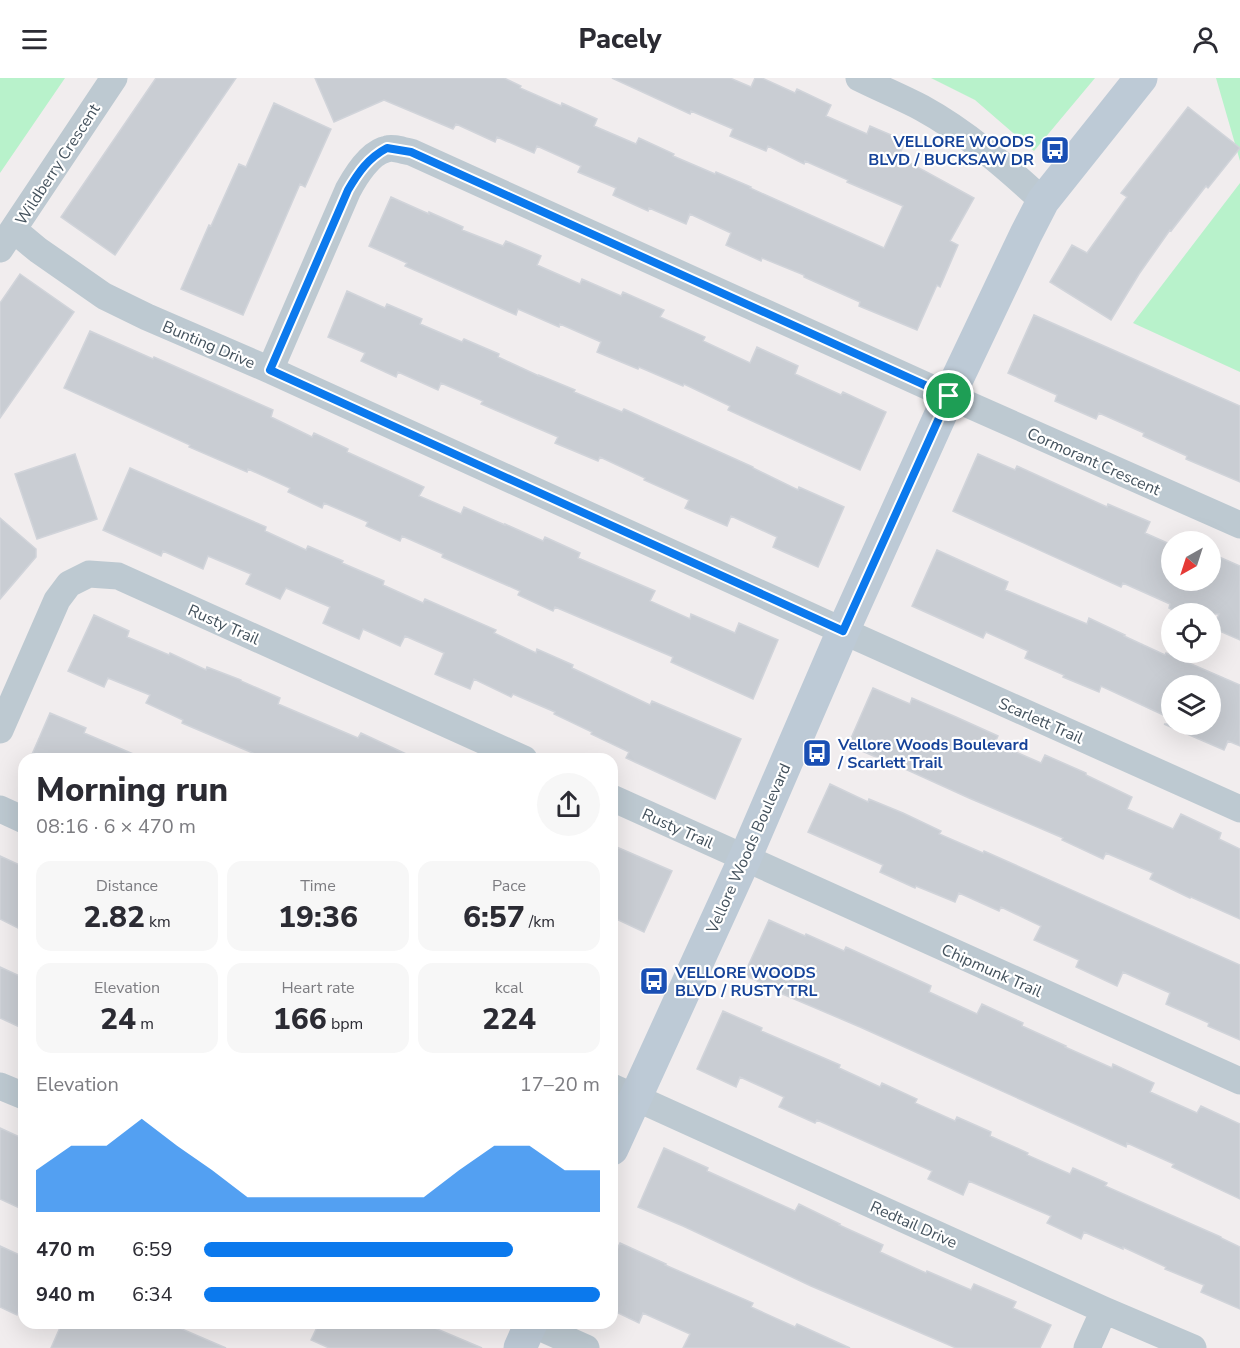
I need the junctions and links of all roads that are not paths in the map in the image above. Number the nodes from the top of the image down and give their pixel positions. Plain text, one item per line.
1 (114, 78) edge
2 (859, 78) edge
3 (1142, 78) edge
4 (1042, 201) junction
5 (7, 239) edge
6 (270, 370) junction
7 (949, 396) junction
8 (1240, 525) edge
9 (843, 631) junction
10 (0, 730) edge
11 (511, 753) edge
12 (618, 801) edge
13 (0, 809) edge
14 (1240, 809) edge
15 (18, 817) edge
16 (745, 858) junction
17 (1240, 1081) edge
18 (0, 1086) edge
19 (624, 1093) edge
20 (18, 1094) edge
21 (618, 1121) edge
22 (1104, 1310) junction
23 (528, 1329) edge
24 (544, 1329) edge
25 (520, 1348) edge
26 (586, 1348) edge
27 (1087, 1348) edge
28 (1193, 1348) edge

1 - 5 street, Wildberry Crescent
2 - 4 street
3 - 4 street, Vellore Woods Boulevard
4 - 7 street, Vellore Woods Boulevard
5 - 6 street, Bunting Drive
6 - 7 street, Cormorant Crescent
6 - 9 street, Bunting Drive
7 - 8 street, Cormorant Crescent
7 - 9 street, Vellore Woods Boulevard
9 - 14 street, Scarlett Trail
9 - 16 street, Vellore Woods Boulevard
10 - 11 street, Rusty Trail
12 - 16 street, Rusty Trail
13 - 15 street
16 - 17 street, Chipmunk Trail
16 - 19 street, Vellore Woods Boulevard
18 - 20 street
19 - 21 street, Vellore Woods Boulevard
19 - 22 street, Redtail Drive
22 - 27 street
22 - 28 street, Redtail Drive
23 - 25 street
24 - 26 street

